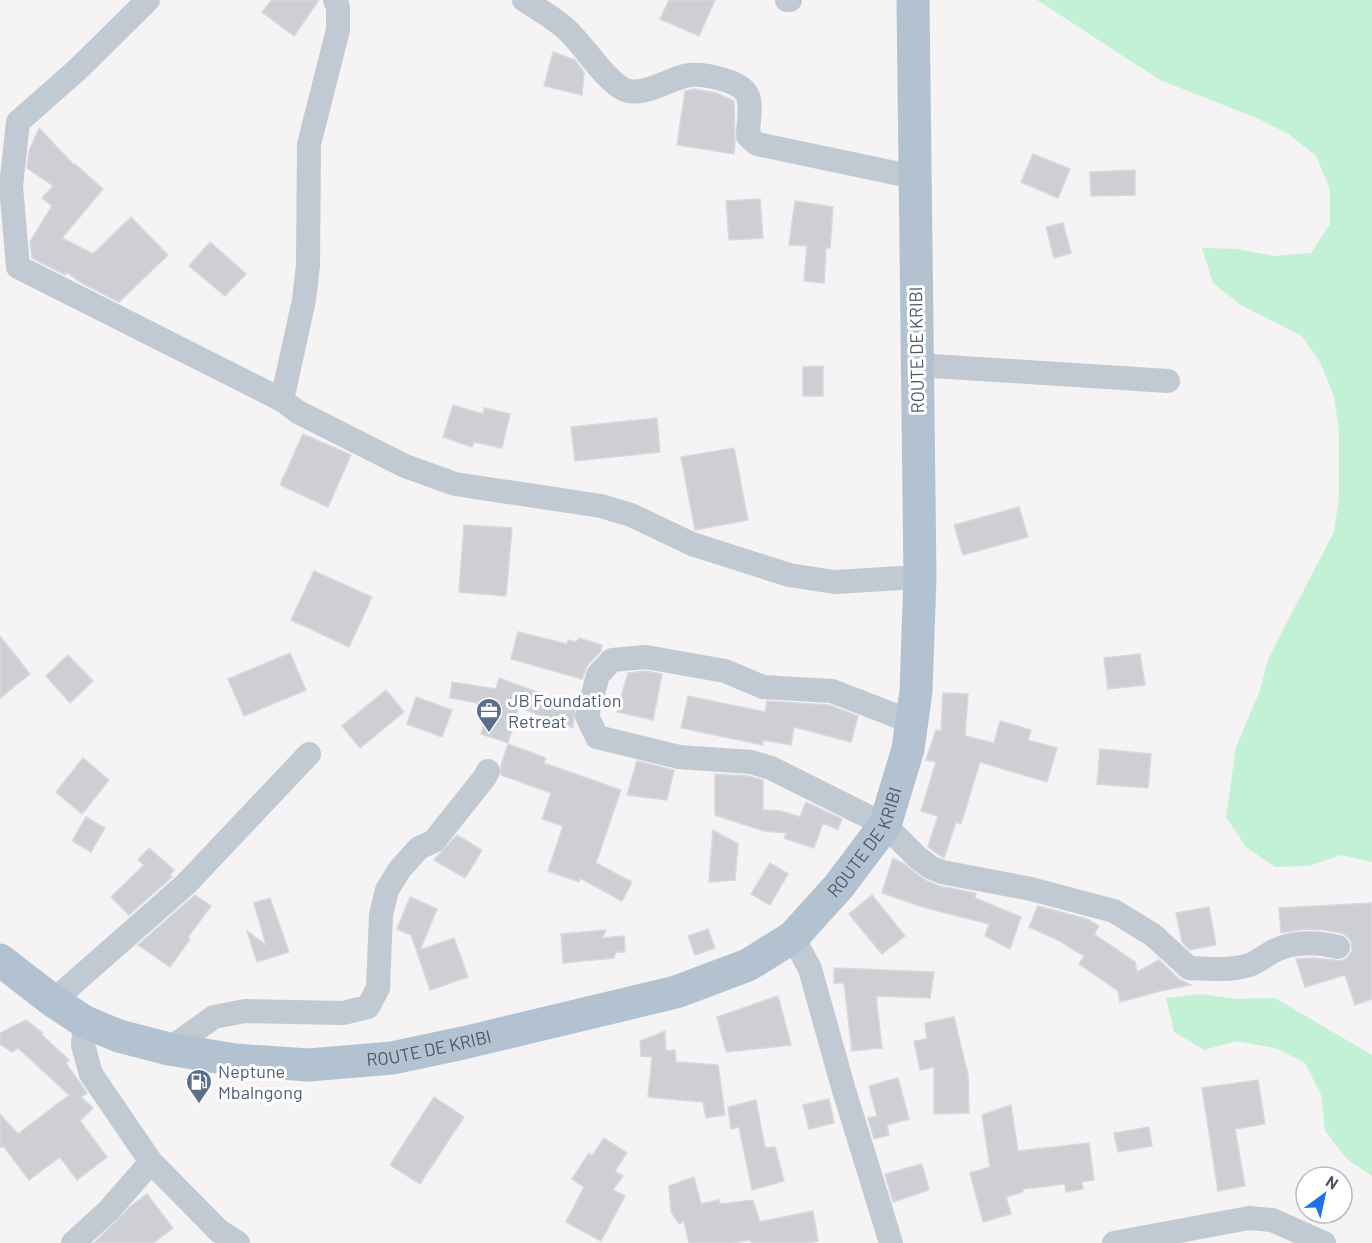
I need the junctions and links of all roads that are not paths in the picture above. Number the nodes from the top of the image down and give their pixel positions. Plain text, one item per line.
1 (148, 0) edge
2 (335, 0) edge
3 (524, 0) edge
4 (913, 0) edge
5 (914, 177) junction
6 (917, 365) junction
7 (1168, 381) dead end
8 (282, 400) junction
9 (920, 577) junction
10 (912, 722) junction
11 (309, 754) dead end
12 (488, 771) dead end
13 (885, 825) junction
14 (793, 937) junction
15 (1338, 946) dead end
16 (0, 960) edge
17 (53, 1001) junction
18 (85, 1022) junction
19 (169, 1048) junction
20 (151, 1162) junction
21 (73, 1243) edge
22 (238, 1243) edge
23 (891, 1243) edge
24 (1114, 1243) edge
25 (1324, 1243) edge

1 - 8 street
2 - 8 street
3 - 5 street
4 - 5 main road, ROUTE DE KRIBI
5 - 6 main road, ROUTE DE KRIBI
6 - 7 street
6 - 9 main road, ROUTE DE KRIBI
8 - 9 street
9 - 10 main road, ROUTE DE KRIBI
10 - 13 main road, ROUTE DE KRIBI
10 - 13 street
11 - 17 street
12 - 19 street
13 - 14 main road, ROUTE DE KRIBI
13 - 15 street
14 - 19 main road, ROUTE DE KRIBI
14 - 23 street
16 - 17 main road, ROUTE DE KRIBI
17 - 18 main road, ROUTE DE KRIBI
18 - 19 main road, ROUTE DE KRIBI
18 - 20 street
20 - 21 street
20 - 22 street
24 - 25 street

